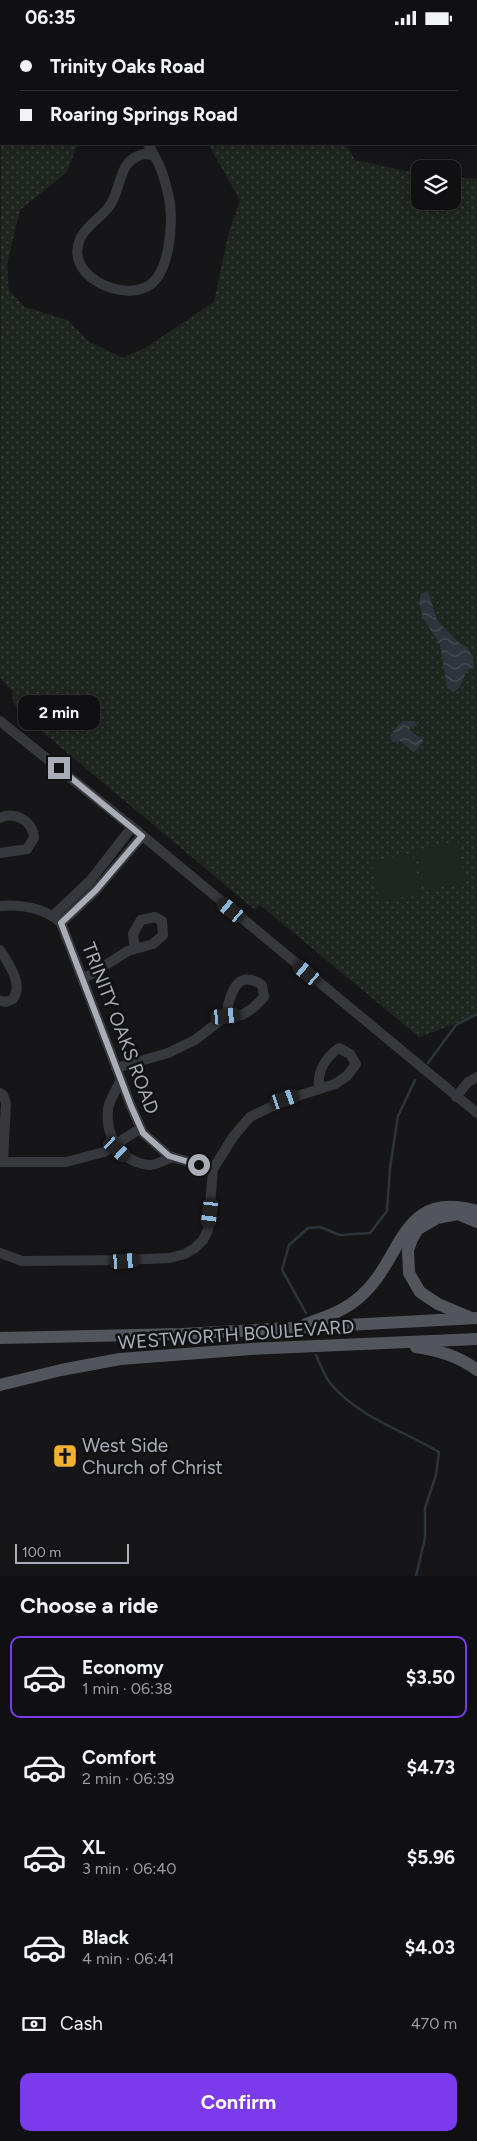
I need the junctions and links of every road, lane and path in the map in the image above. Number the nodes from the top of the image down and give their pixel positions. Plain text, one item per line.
1 (149, 145) edge
2 (154, 155) junction
3 (0, 721) edge
4 (0, 818) edge
5 (132, 827) junction
6 (142, 836) junction
7 (0, 853) edge
8 (0, 906) edge
9 (57, 919) junction
10 (135, 949) dead end
11 (0, 950) edge
12 (83, 979) junction
13 (0, 1001) edge
14 (226, 1016) dead end
15 (116, 1068) junction
16 (476, 1079) edge
17 (121, 1080) junction
18 (319, 1088) dead end
19 (0, 1093) edge
20 (456, 1097) junction
21 (477, 1113) edge
22 (141, 1128) junction
23 (115, 1145) junction
24 (172, 1157) junction
25 (2, 1162) edge
26 (213, 1169) junction
27 (477, 1211) edge
28 (477, 1222) edge
29 (0, 1253) edge
30 (475, 1318) edge
31 (295, 1329) junction
32 (250, 1331) junction
33 (141, 1334) junction
34 (0, 1337) edge
35 (477, 1339) edge
36 (392, 1343) junction
37 (251, 1349) junction
38 (142, 1357) junction
39 (477, 1370) edge
40 (0, 1384) edge

1 - 2 street
2 - 2 street
3 - 5 street
4 - 7 street
5 - 6 street
5 - 9 street
6 - 9 street
6 - 20 street
8 - 9 street
9 - 12 street, TRINITY OAKS ROAD
10 - 12 street
11 - 13 street
12 - 15 street, TRINITY OAKS ROAD
14 - 15 street
15 - 17 street, TRINITY OAKS ROAD
16 - 20 street
17 - 22 street, TRINITY OAKS ROAD
17 - 23 street
18 - 26 street
19 - 25 street
20 - 21 street
22 - 23 street
22 - 24 street, TRINITY OAKS ROAD
23 - 24 street
23 - 25 street
24 - 26 street, TRINITY OAKS ROAD
26 - 29 street
27 - 31 main road
28 - 30 main road
30 - 31 main road, WESTWORTH BOULEVARD
31 - 32 main road, WESTWORTH BOULEVARD
32 - 33 main road, WESTWORTH BOULEVARD
32 - 37 main road
33 - 34 main road, WESTWORTH BOULEVARD
33 - 38 main road
35 - 36 main road, WESTWORTH BOULEVARD
36 - 37 main road, WESTWORTH BOULEVARD
36 - 39 main road
37 - 38 main road, WESTWORTH BOULEVARD
38 - 40 main road, WESTWORTH BOULEVARD

